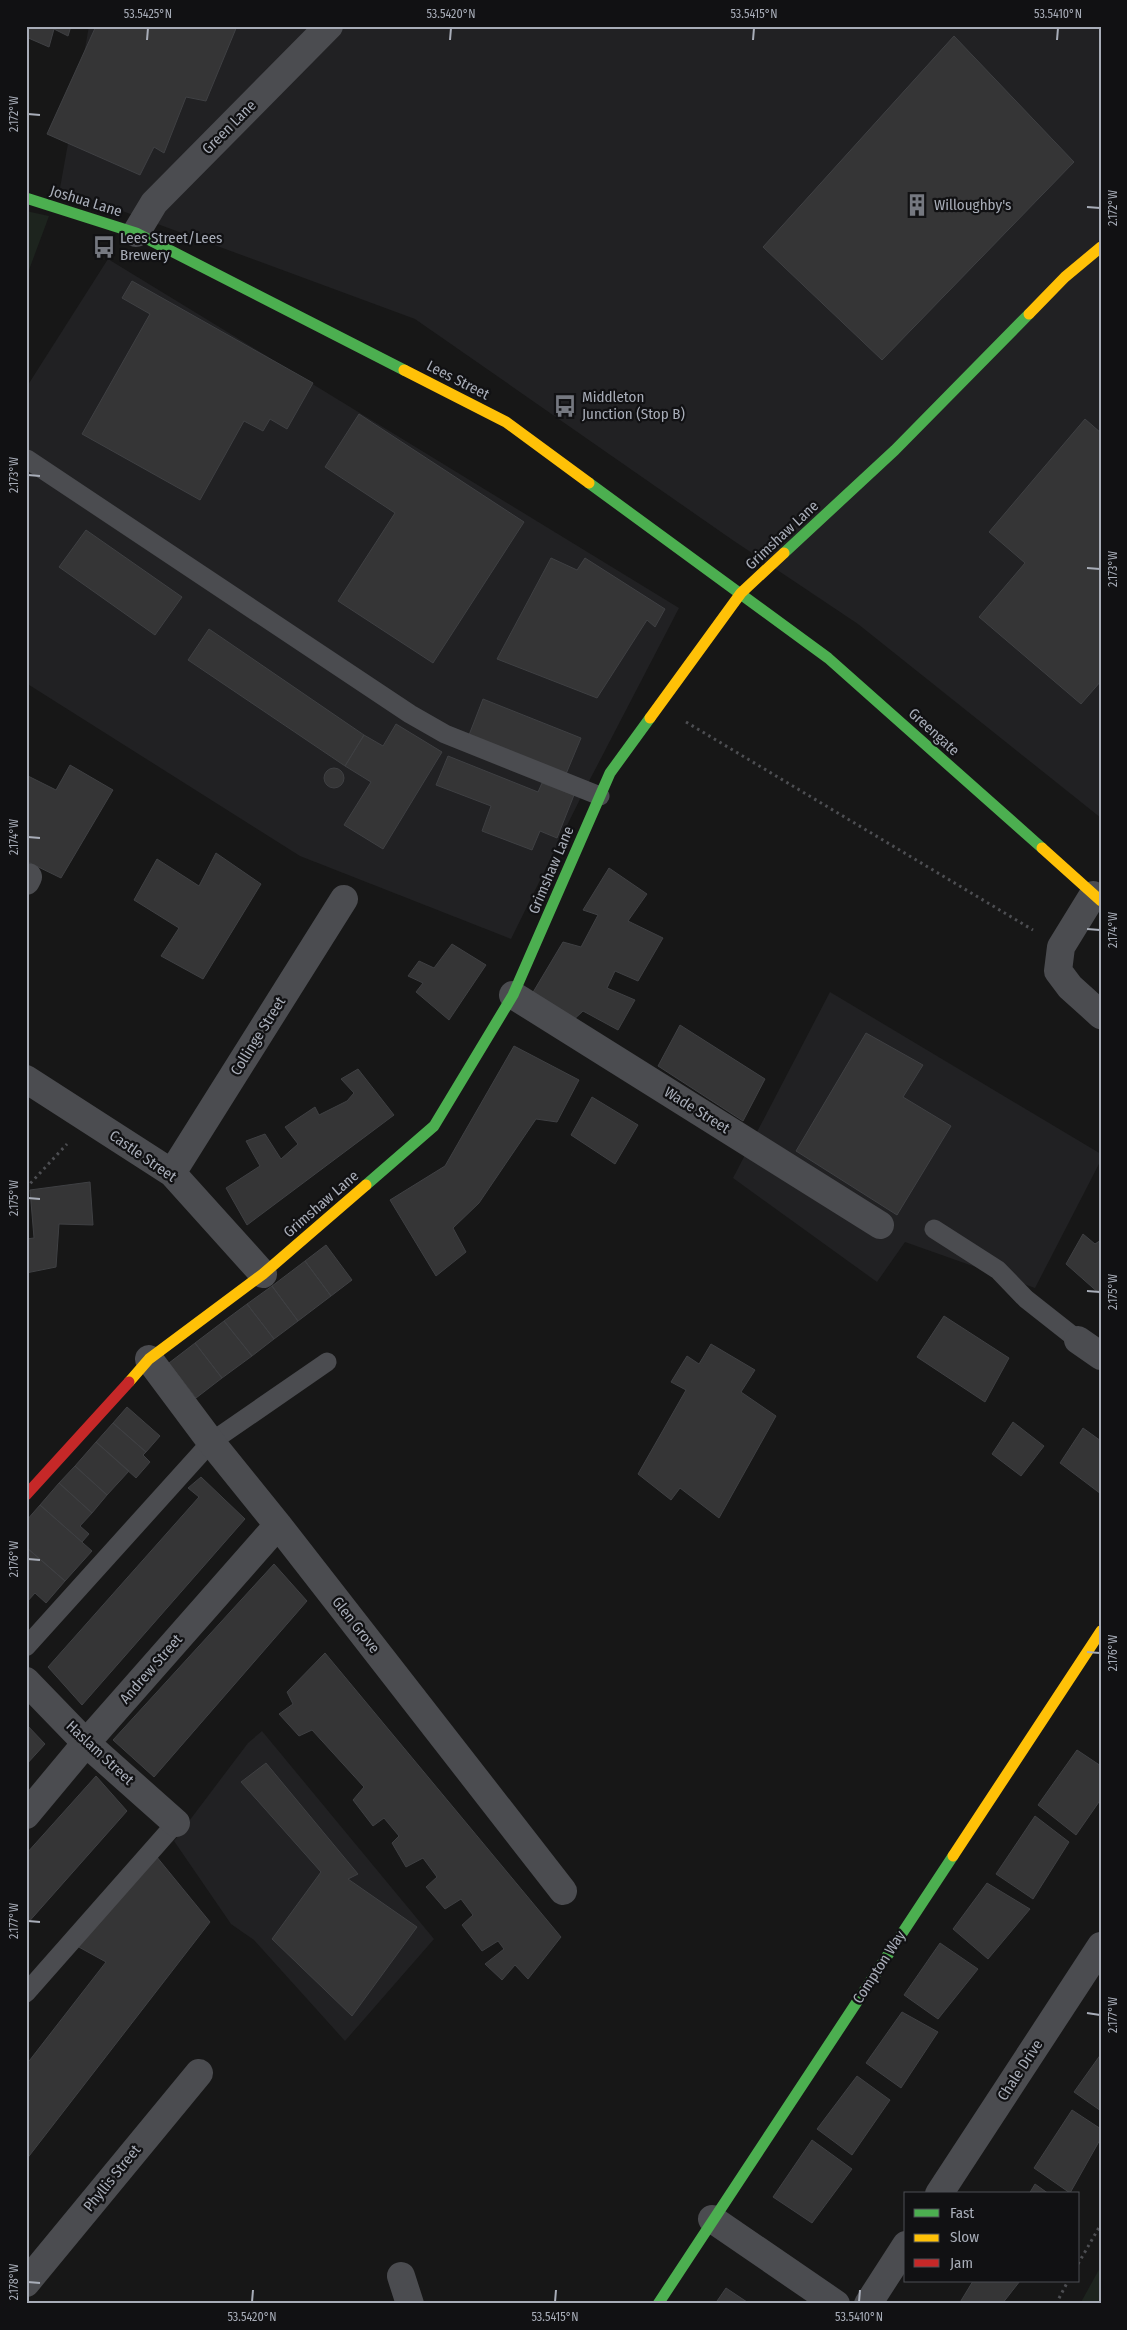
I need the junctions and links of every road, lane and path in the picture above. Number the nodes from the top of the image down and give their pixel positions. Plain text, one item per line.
1 (329, 26) edge
2 (26, 198) edge
3 (136, 233) junction
4 (1101, 246) edge
5 (27, 458) edge
6 (741, 593) junction
7 (659, 706) junction
8 (600, 796) junction
9 (1097, 898) edge
10 (344, 899) dead end
11 (1061, 947) junction
12 (513, 995) junction
13 (1101, 1014) edge
14 (26, 1079) edge
15 (90, 1120) junction
16 (172, 1173) junction
17 (26, 1188) edge
18 (880, 1225) dead end
19 (934, 1229) dead end
20 (263, 1274) junction
21 (1078, 1340) joint
22 (1101, 1356) edge
23 (149, 1359) junction
24 (327, 1362) dead end
25 (211, 1442) junction
26 (26, 1495) edge
27 (278, 1525) junction
28 (1101, 1631) edge
29 (26, 1647) edge
30 (26, 1681) edge
31 (86, 1743) junction
32 (26, 1815) edge
33 (176, 1823) joint
34 (563, 1891) dead end
35 (1101, 1946) edge
36 (26, 1993) edge
37 (199, 2073) dead end
38 (940, 2192) edge
39 (712, 2219) junction
40 (1101, 2224) edge
41 (904, 2248) edge
42 (1080, 2261) edge
43 (401, 2276) dead end
44 (1067, 2282) edge
45 (26, 2283) edge
46 (410, 2304) edge
47 (658, 2304) edge
48 (836, 2304) edge
49 (868, 2304) edge
50 (1056, 2304) edge

1 - 3 street, Green Lane
2 - 3 main road, Joshua Lane
3 - 6 main road, Lees Street
4 - 6 main road, Grimshaw Lane
5 - 8 lane
6 - 7 main road, Grimshaw Lane
6 - 9 main road, Greengate
7 - 8 main road, Grimshaw Lane
7 - 11 path
8 - 12 main road, Grimshaw Lane
9 - 11 street
10 - 16 street, Collinge Street
11 - 13 street
12 - 18 street, Wade Street
12 - 20 main road, Grimshaw Lane
14 - 15 street, Castle Street
15 - 16 street, Castle Street
15 - 17 path
16 - 20 street, Castle Street
19 - 21 lane
20 - 23 main road, Grimshaw Lane
21 - 22 street
23 - 25 street, Glen Grove
23 - 26 main road, Grimshaw Lane
24 - 25 lane
25 - 27 street, Glen Grove
25 - 29 lane
27 - 31 street, Andrew Street
27 - 34 street, Glen Grove
28 - 39 main road, Compton Way
30 - 31 street, Haslam Street
31 - 32 street, Andrew Street
31 - 33 street, Haslam Street
33 - 36 lane
35 - 38 street, Chale Drive
37 - 45 street, Phyllis Street
39 - 47 main road, Compton Way
39 - 48 street
40 - 42 path
41 - 49 street
43 - 46 street
44 - 50 path

